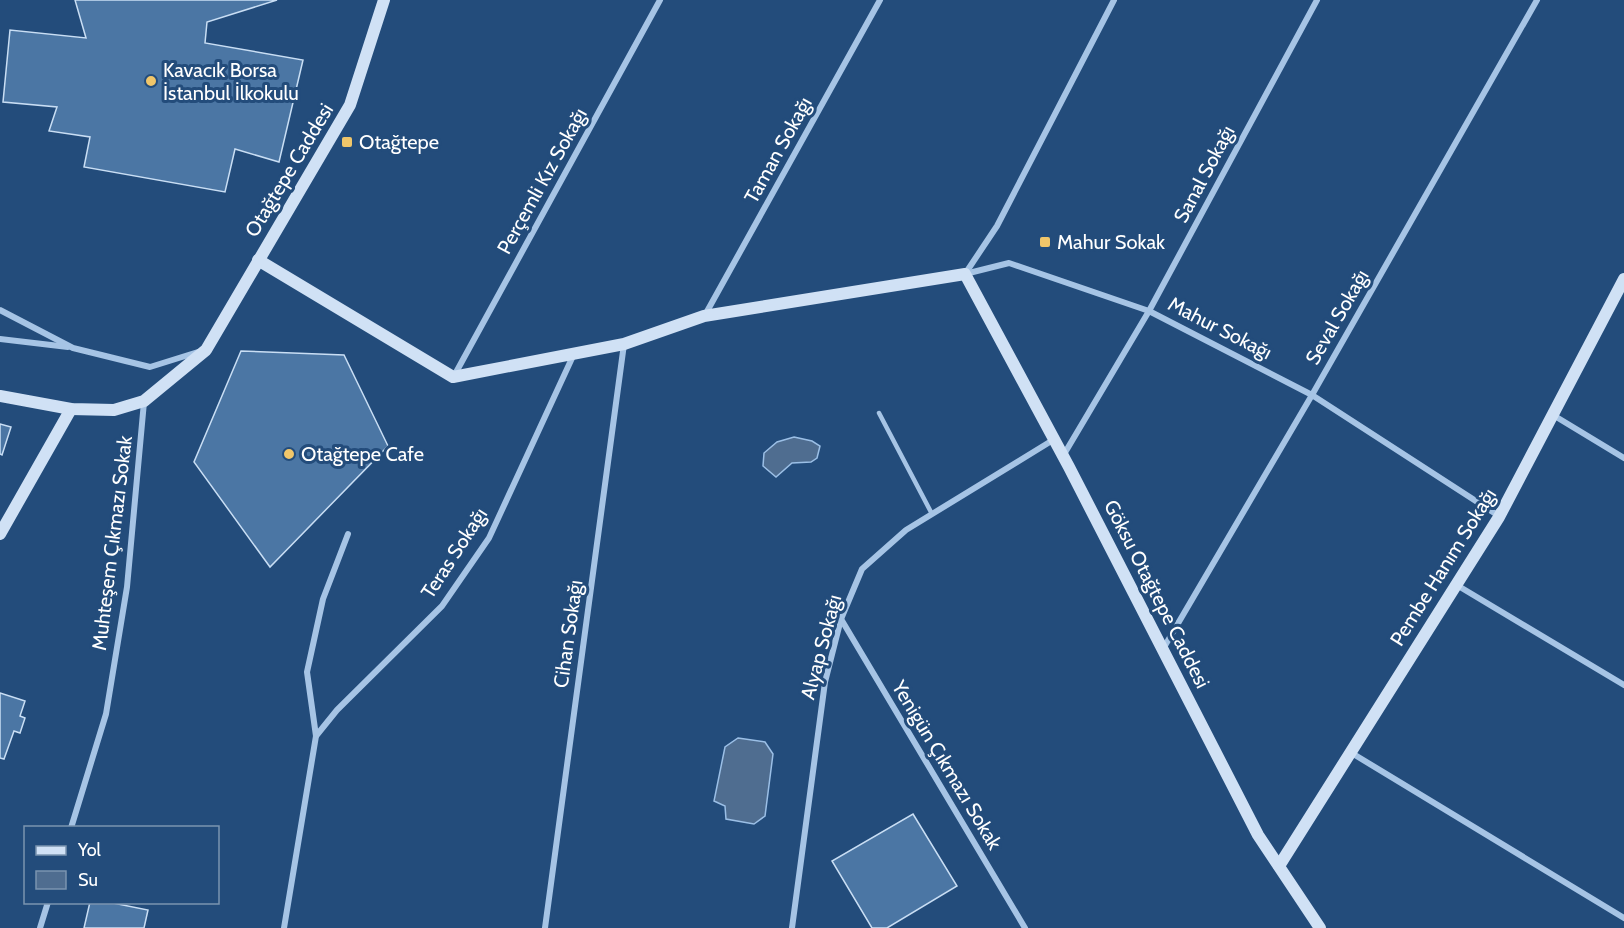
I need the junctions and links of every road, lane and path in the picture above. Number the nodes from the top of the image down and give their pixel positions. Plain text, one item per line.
1 (384, 0) edge
2 (660, 0) edge
3 (880, 0) edge
4 (1114, 0) edge
5 (1317, 0) edge
6 (1536, 0) edge
7 (258, 260) junction
8 (965, 274) junction
9 (1624, 279) edge
10 (0, 310) edge
11 (1149, 310) junction
12 (704, 316) junction
13 (0, 339) edge
14 (624, 344) junction
15 (73, 348) junction
16 (206, 350) junction
17 (573, 356) junction
18 (453, 377) junction
19 (1312, 395) junction
20 (0, 396) edge
21 (144, 401) junction
22 (71, 409) junction
23 (879, 413) dead end
24 (1553, 416) junction
25 (1053, 440) junction
26 (1063, 456) junction
27 (1624, 458) edge
28 (932, 514) junction
29 (1499, 517) junction
30 (0, 534) edge
31 (348, 534) dead end
32 (1455, 584) junction
33 (841, 619) junction
34 (1163, 649) junction
35 (1624, 685) edge
36 (316, 736) junction
37 (1350, 752) junction
38 (72, 826) edge
39 (1279, 866) junction
40 (48, 904) edge
41 (1624, 918) edge
42 (40, 928) edge
43 (284, 928) edge
44 (545, 928) edge
45 (792, 928) edge
46 (1025, 928) edge
47 (1320, 928) edge

1 - 7 street, Otağtepe Caddesi
2 - 18 street, Perçemli Kız Sokağı
3 - 12 street, Taman Sokağı
4 - 8 street
5 - 11 street, Sanal Sokağı
6 - 19 street, Seval Sokağı
7 - 16 street, Otağtepe Caddesi
7 - 18 street
8 - 11 street, Mahur Sokağı
8 - 12 street
8 - 25 street, Göksu Otağtepe Caddesi
9 - 24 street, Pembe Hanım Sokağı
10 - 15 street
11 - 19 street, Mahur Sokağı
11 - 26 street, Sanal Sokağı
12 - 14 street
13 - 15 street
14 - 17 street
14 - 44 street, Cihan Sokağı
15 - 16 street
16 - 21 street
17 - 18 street
17 - 36 street, Teras Sokağı
19 - 29 street, Mahur Sokağı
19 - 34 street, Seval Sokağı
20 - 22 street
21 - 22 street
21 - 38 street, Muhteşem Çıkmazı Sokak
22 - 30 street
23 - 28 lane
24 - 27 street
24 - 29 street, Pembe Hanım Sokağı
25 - 26 street, Göksu Otağtepe Caddesi
25 - 28 street, Alyap Sokağı
26 - 34 street, Göksu Otağtepe Caddesi
28 - 33 street, Alyap Sokağı
29 - 32 street, Pembe Hanım Sokağı
31 - 36 street, Teras Sokağı
32 - 35 street
32 - 37 street, Pembe Hanım Sokağı
33 - 45 street, Alyap Sokağı
33 - 46 street, Yenigün Çıkmazı Sokak
34 - 39 street, Göksu Otağtepe Caddesi
36 - 43 street, Teras Sokağı
37 - 39 street, Pembe Hanım Sokağı
37 - 41 street
39 - 47 street, Göksu Otağtepe Caddesi
40 - 42 street

